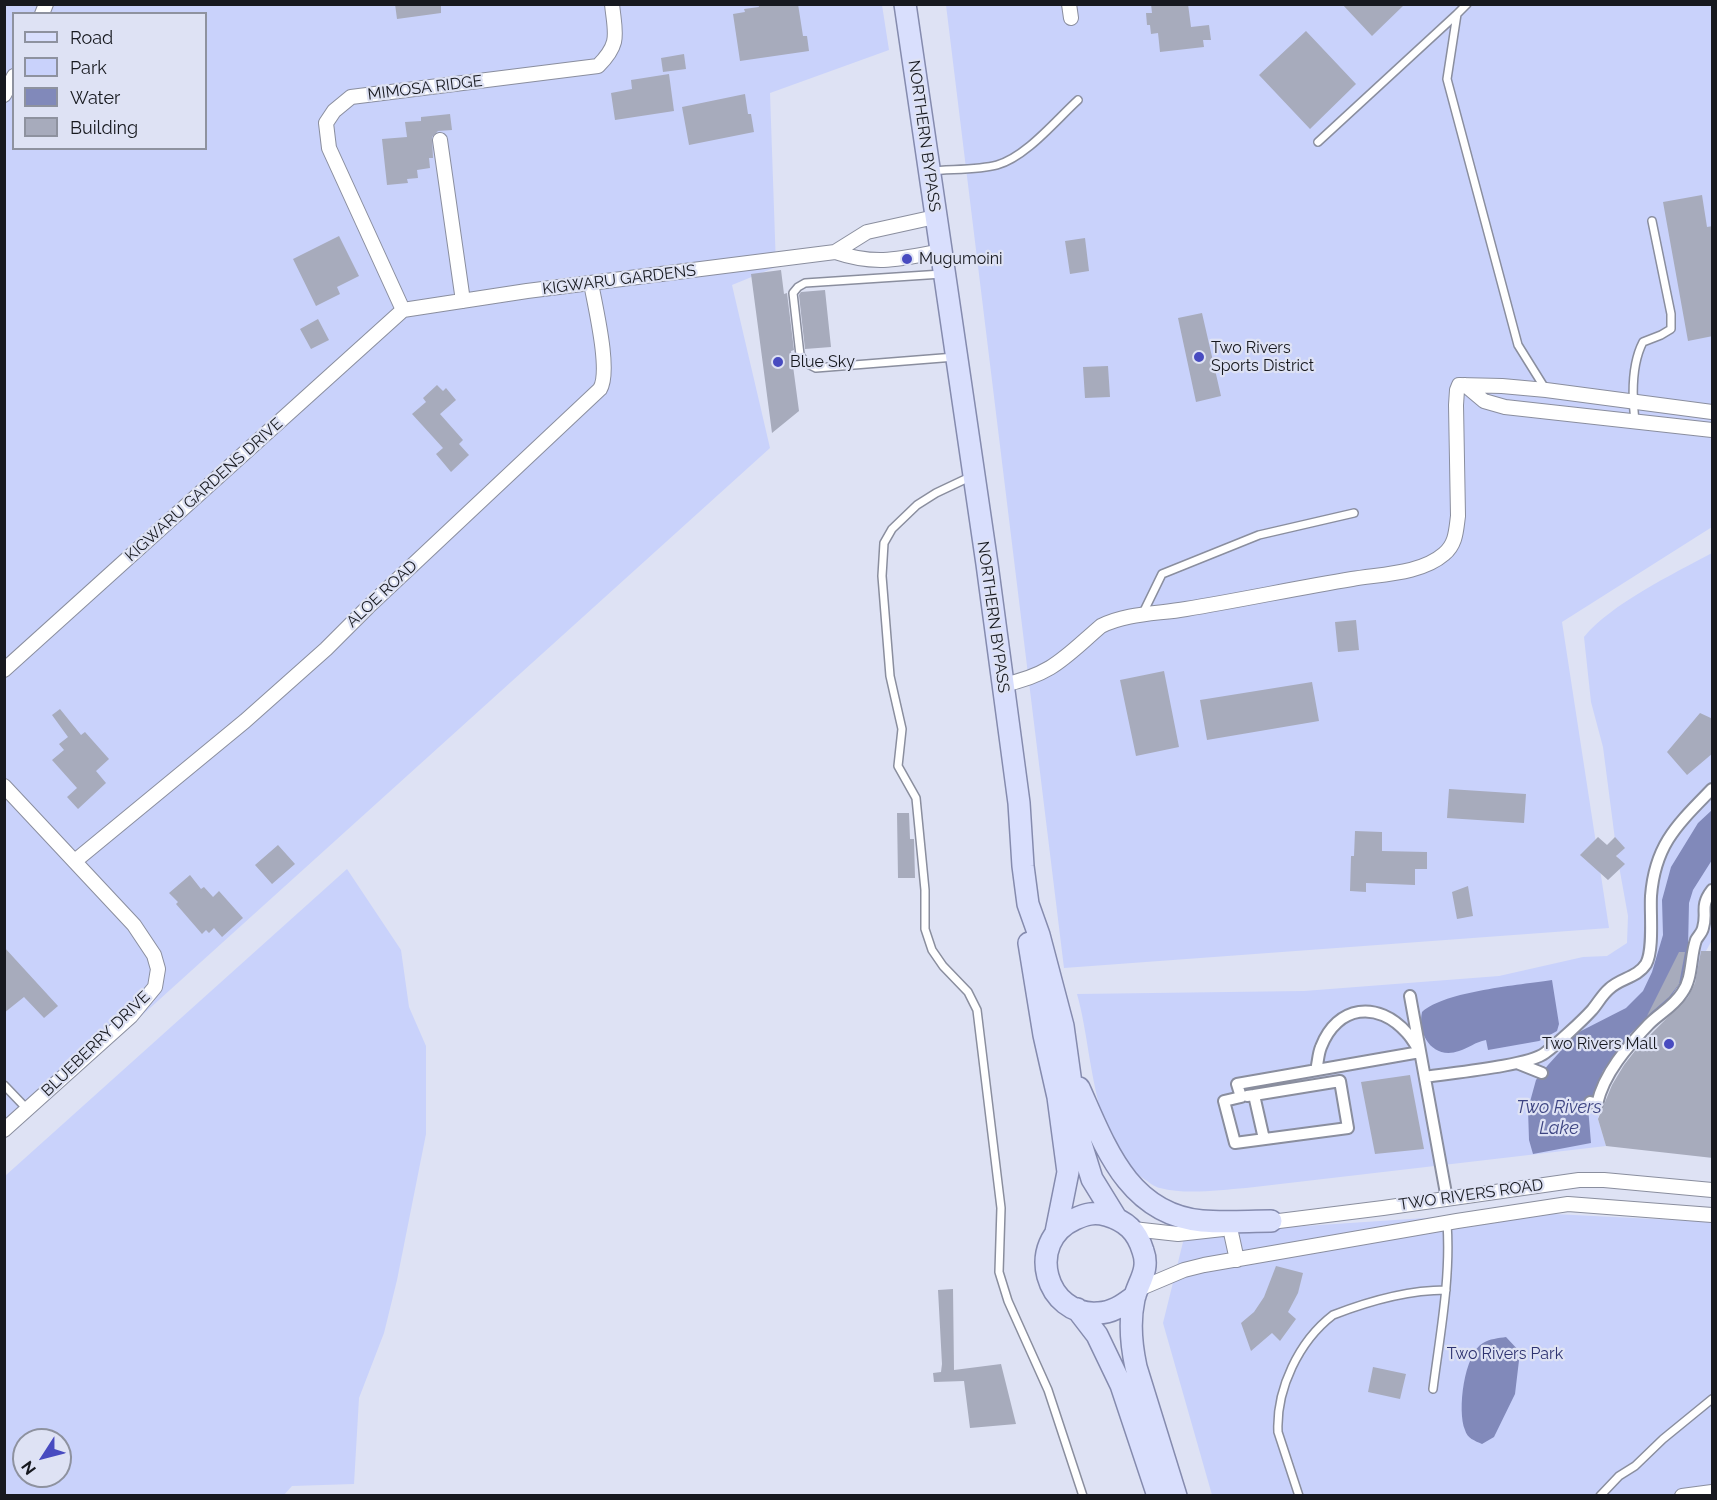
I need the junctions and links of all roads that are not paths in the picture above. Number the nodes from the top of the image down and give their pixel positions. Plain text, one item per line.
1 (612, 4) edge
2 (905, 4) edge
3 (1467, 4) edge
4 (1457, 14) junction
5 (12, 79) edge
6 (4, 95) edge
7 (1078, 100) dead end
8 (440, 140) dead end
9 (1318, 142) dead end
10 (928, 171) junction
11 (935, 217) junction
12 (1652, 221) dead end
13 (942, 251) junction
14 (835, 252) junction
15 (945, 273) junction
16 (591, 283) junction
17 (463, 301) junction
18 (404, 310) junction
19 (957, 357) junction
20 (1465, 385) junction
21 (1546, 390) junction
22 (1632, 403) junction
23 (1713, 412) edge
24 (1635, 422) junction
25 (1713, 430) edge
26 (973, 476) junction
27 (1354, 513) dead end
28 (1142, 615) junction
29 (4, 670) edge
30 (1002, 685) junction
31 (4, 786) edge
32 (1713, 789) edge
33 (75, 861) junction
34 (1713, 890) edge
35 (1028, 904) junction
36 (1410, 996) dead end
37 (1420, 1052) junction
38 (1517, 1063) junction
39 (1070, 1068) junction
40 (1316, 1070) junction
41 (1542, 1073) dead end
42 (1425, 1077) junction
43 (4, 1085) edge
44 (1254, 1095) junction
45 (1241, 1097) junction
46 (1590, 1102) dead end
47 (27, 1110) junction
48 (4, 1130) edge
49 (1264, 1139) junction
50 (1713, 1190) edge
51 (1443, 1199) junction
52 (1713, 1215) edge
53 (1271, 1221) junction
54 (1124, 1224) junction
55 (1445, 1224) junction
56 (1230, 1228) junction
57 (1056, 1232) junction
58 (1237, 1260) junction
59 (1446, 1290) junction
60 (1137, 1293) junction
61 (1077, 1309) junction
62 (1433, 1389) dead end
63 (1713, 1399) edge
64 (1713, 1492) edge
65 (1083, 1496) edge
66 (1158, 1496) edge
67 (1176, 1496) edge
68 (1299, 1496) edge
69 (1600, 1496) edge
70 (1682, 1496) edge

1 - 18 street, MIMOSA RIDGE
2 - 10 main road, NORTHERN BYPASS
3 - 4 lane
4 - 9 lane
4 - 21 lane
5 - 6 street
7 - 10 lane
8 - 17 street
10 - 11 main road, NORTHERN BYPASS
11 - 13 main road, NORTHERN BYPASS
11 - 14 street, KIGWARU GARDENS
12 - 22 lane
13 - 14 street, KIGWARU GARDENS
13 - 15 main road, NORTHERN BYPASS
14 - 16 street, KIGWARU GARDENS
15 - 19 main road, NORTHERN BYPASS
15 - 19 lane
16 - 17 street, KIGWARU GARDENS
16 - 33 street, ALOE ROAD
17 - 18 street, KIGWARU GARDENS
18 - 29 street, KIGWARU GARDENS DRIVE
19 - 26 main road, NORTHERN BYPASS
20 - 21 street
20 - 24 street
20 - 28 street
21 - 22 street
22 - 23 street
22 - 24 lane
24 - 25 street
26 - 30 main road, NORTHERN BYPASS
26 - 65 lane
27 - 28 lane
28 - 30 street
30 - 35 main road, NORTHERN BYPASS
31 - 33 street, BLUEBERRY DRIVE
32 - 38 street
33 - 47 street, BLUEBERRY DRIVE
34 - 46 street
35 - 39 main road, NORTHERN BYPASS
35 - 57 main road
36 - 37 street
37 - 40 street
37 - 40 street
37 - 42 street
38 - 41 street
38 - 42 street
39 - 53 main road
39 - 54 main road, NORTHERN BYPASS
40 - 45 street
42 - 51 street
43 - 47 lane
44 - 45 street
44 - 49 street
44 - 49 street
45 - 49 street
47 - 48 street, BLUEBERRY DRIVE
50 - 51 street, TWO RIVERS ROAD
51 - 53 street, TWO RIVERS ROAD
51 - 55 street
52 - 55 street, TWO RIVERS ROAD
53 - 56 street, TWO RIVERS ROAD
54 - 56 street, TWO RIVERS ROAD
54 - 57 main road
54 - 60 main road, NORTHERN BYPASS
55 - 58 street, TWO RIVERS ROAD
55 - 59 lane
56 - 58 street
57 - 61 main road
58 - 60 street, TWO RIVERS ROAD
59 - 62 lane
59 - 68 lane
60 - 61 main road
60 - 67 main road, NORTHERN BYPASS
61 - 66 main road
63 - 69 lane
64 - 70 street

